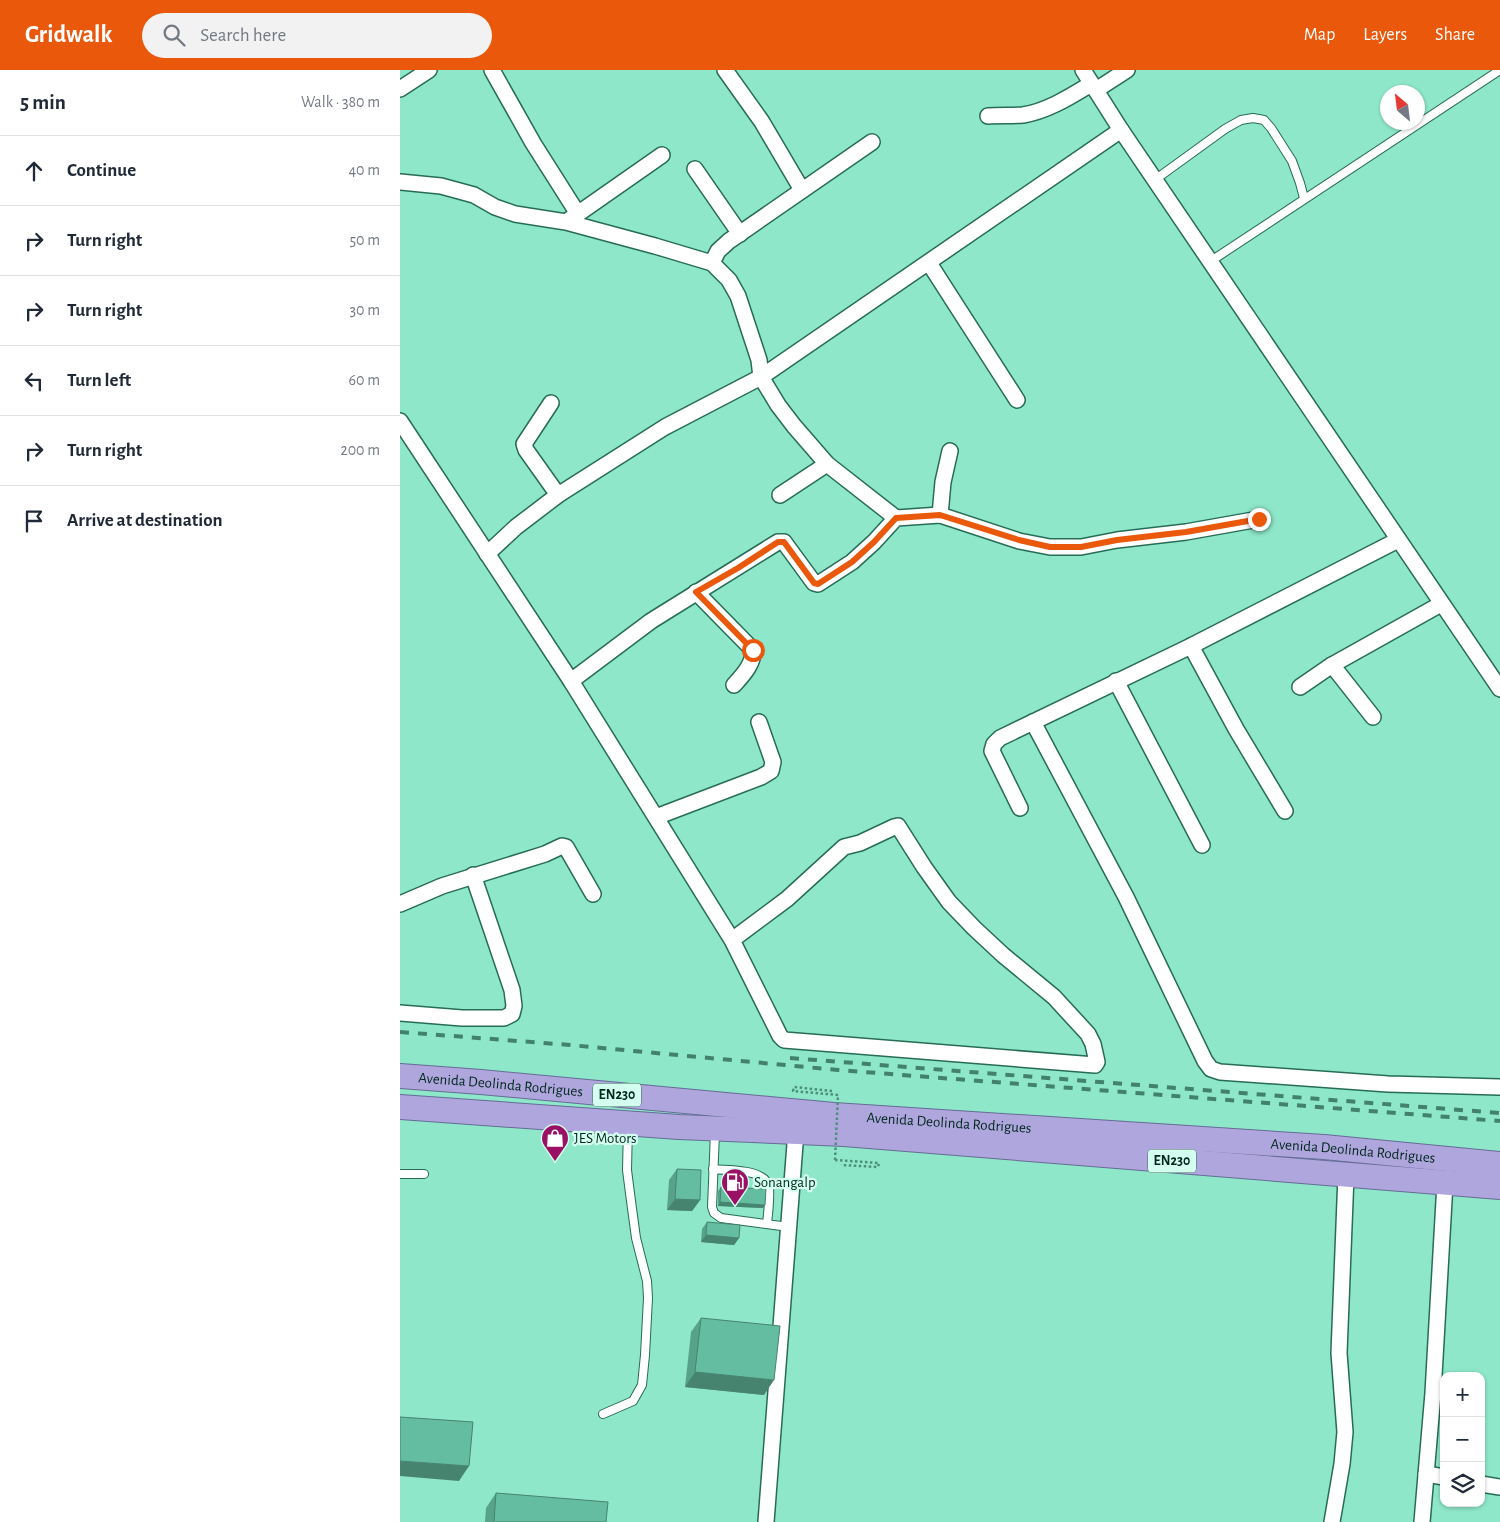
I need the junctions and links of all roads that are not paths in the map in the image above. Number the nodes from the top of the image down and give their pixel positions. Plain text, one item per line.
1 (401, 70) edge
2 (430, 70) edge
3 (492, 70) edge
4 (725, 70) edge
5 (1083, 70) edge
6 (1127, 70) edge
7 (1500, 70) edge
8 (405, 86) edge
9 (1094, 87) junction
10 (988, 116) dead end
11 (1121, 130) junction
12 (872, 142) dead end
13 (662, 155) dead end
14 (695, 169) dead end
15 (1156, 179) junction
16 (400, 182) edge
17 (802, 190) junction
18 (1304, 198) junction
19 (572, 218) junction
20 (740, 234) junction
21 (1211, 261) junction
22 (712, 263) junction
23 (929, 263) junction
24 (761, 377) junction
25 (1017, 400) dead end
26 (551, 403) dead end
27 (400, 421) edge
28 (950, 451) dead end
29 (827, 464) junction
30 (558, 495) junction
31 (780, 496) dead end
32 (940, 515) junction
33 (896, 518) junction
34 (1259, 519) dead end
35 (1398, 540) junction
36 (487, 554) junction
37 (696, 592) junction
38 (1441, 604) junction
39 (1191, 646) junction
40 (1332, 665) junction
41 (571, 681) junction
42 (1116, 682) junction
43 (734, 685) dead end
44 (1300, 687) dead end
45 (1500, 689) edge
46 (1373, 717) dead end
47 (759, 722) dead end
48 (1033, 722) junction
49 (1020, 808) dead end
50 (1285, 811) dead end
51 (656, 817) junction
52 (1202, 845) dead end
53 (473, 875) junction
54 (593, 894) dead end
55 (400, 904) edge
56 (732, 940) junction
57 (400, 1013) edge
58 (400, 1076) edge
59 (1500, 1087) edge
60 (400, 1106) edge
61 (628, 1122) junction
62 (715, 1128) junction
63 (796, 1131) junction
64 (1500, 1164) edge
65 (713, 1169) junction
66 (400, 1174) edge
67 (424, 1174) dead end
68 (1346, 1175) junction
69 (1445, 1183) junction
70 (1500, 1187) edge
71 (767, 1224) junction
72 (789, 1226) junction
73 (603, 1414) dead end
74 (1426, 1474) junction
75 (1440, 1476) edge
76 (1485, 1485) edge
77 (1500, 1488) edge
78 (766, 1522) edge
79 (1332, 1522) edge
80 (1422, 1522) edge

1 - 8 street
2 - 8 street
3 - 19 street
4 - 17 street
5 - 9 street
6 - 9 street
7 - 18 lane
9 - 10 street
9 - 11 street
11 - 15 street
11 - 23 street
12 - 17 street
13 - 19 street
14 - 20 street
15 - 18 lane
15 - 21 street
16 - 19 street
17 - 20 street
18 - 21 lane
19 - 22 street
20 - 22 street
21 - 35 street
22 - 24 street
23 - 24 street
23 - 25 street
24 - 29 street
24 - 30 street
26 - 30 street
27 - 36 street
28 - 32 street
29 - 31 street
29 - 33 street
30 - 36 street
32 - 33 street
32 - 34 street
33 - 37 street
35 - 38 street
35 - 39 street
36 - 41 street
37 - 41 street
37 - 43 street
38 - 40 street
38 - 45 street
39 - 42 street
39 - 50 street
40 - 44 street
40 - 46 street
41 - 51 street
42 - 48 street
42 - 52 street
47 - 51 street
48 - 49 street
48 - 59 street
51 - 56 street
53 - 54 street
53 - 55 street
53 - 57 street
56 - 56 street
58 - 64 highway, Avenida Deolinda Rodrigues / EN230
60 - 61 highway, Avenida Deolinda Rodrigues / EN230
61 - 62 highway, Avenida Deolinda Rodrigues / EN230
61 - 73 lane
62 - 63 highway, Avenida Deolinda Rodrigues / EN230
62 - 65 lane
63 - 68 highway, Avenida Deolinda Rodrigues / EN230
63 - 72 street
65 - 71 lane
65 - 71 lane
66 - 67 lane
68 - 69 highway, Avenida Deolinda Rodrigues / EN230
68 - 79 street
69 - 70 highway, Avenida Deolinda Rodrigues / EN230
69 - 74 street
71 - 72 lane
72 - 78 street
74 - 75 street
74 - 80 street
76 - 77 street

